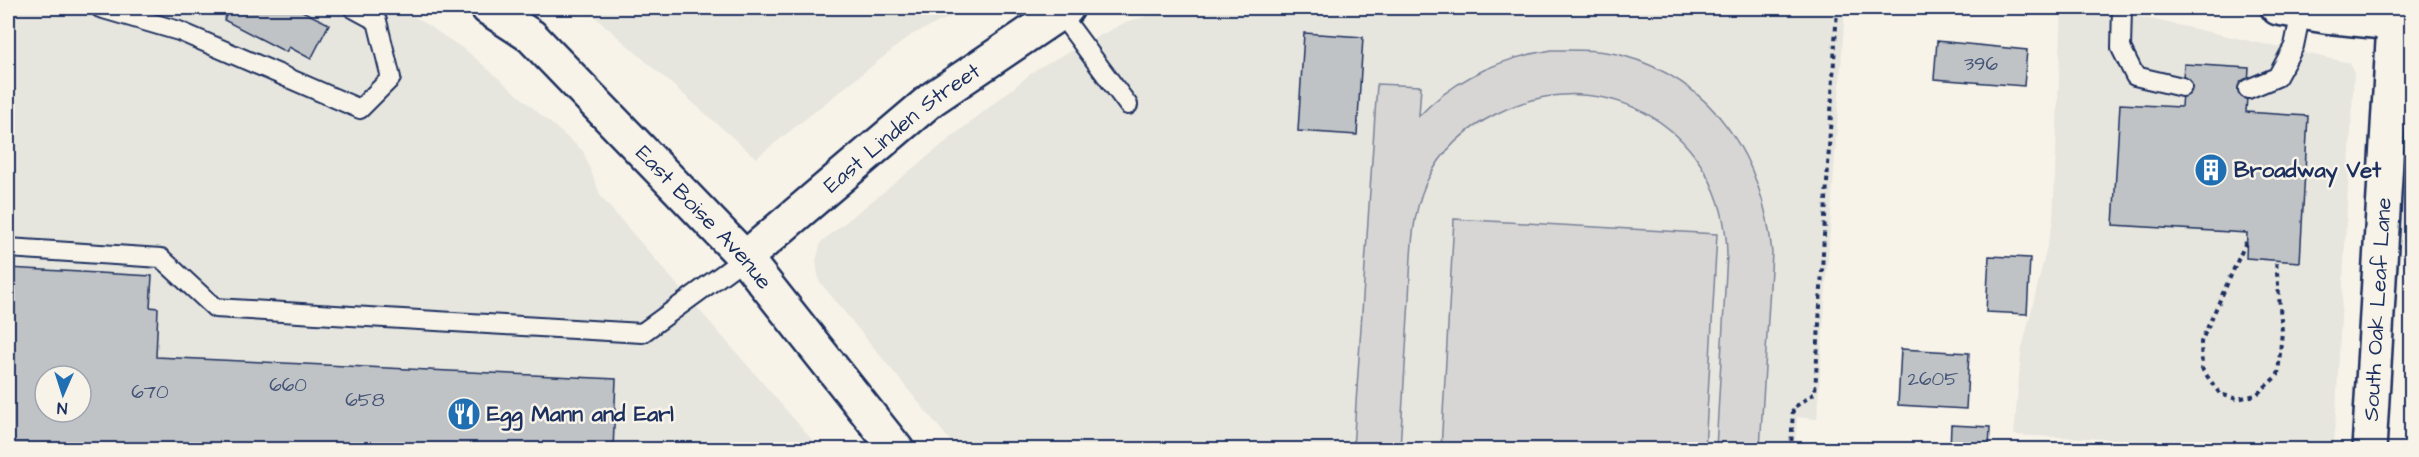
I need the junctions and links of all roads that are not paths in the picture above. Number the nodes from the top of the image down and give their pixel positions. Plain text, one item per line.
1 (100, 8) edge
2 (353, 8) edge
3 (488, 8) edge
4 (2122, 8) edge
5 (1060, 9) edge
6 (2289, 10) edge
7 (2403, 25) edge
8 (2182, 87) dead end
9 (2248, 89) dead end
10 (1128, 105) dead end
11 (8, 248) edge
12 (745, 258) junction
13 (897, 450) edge
14 (2369, 450) edge

1 - 2 lane
3 - 12 street, East Boise Avenue
4 - 8 lane
5 - 10 lane
5 - 12 street, East Linden Street
6 - 7 street
6 - 9 lane
7 - 14 street, South Oak Leaf Lane
11 - 12 lane
12 - 13 street, East Boise Avenue

